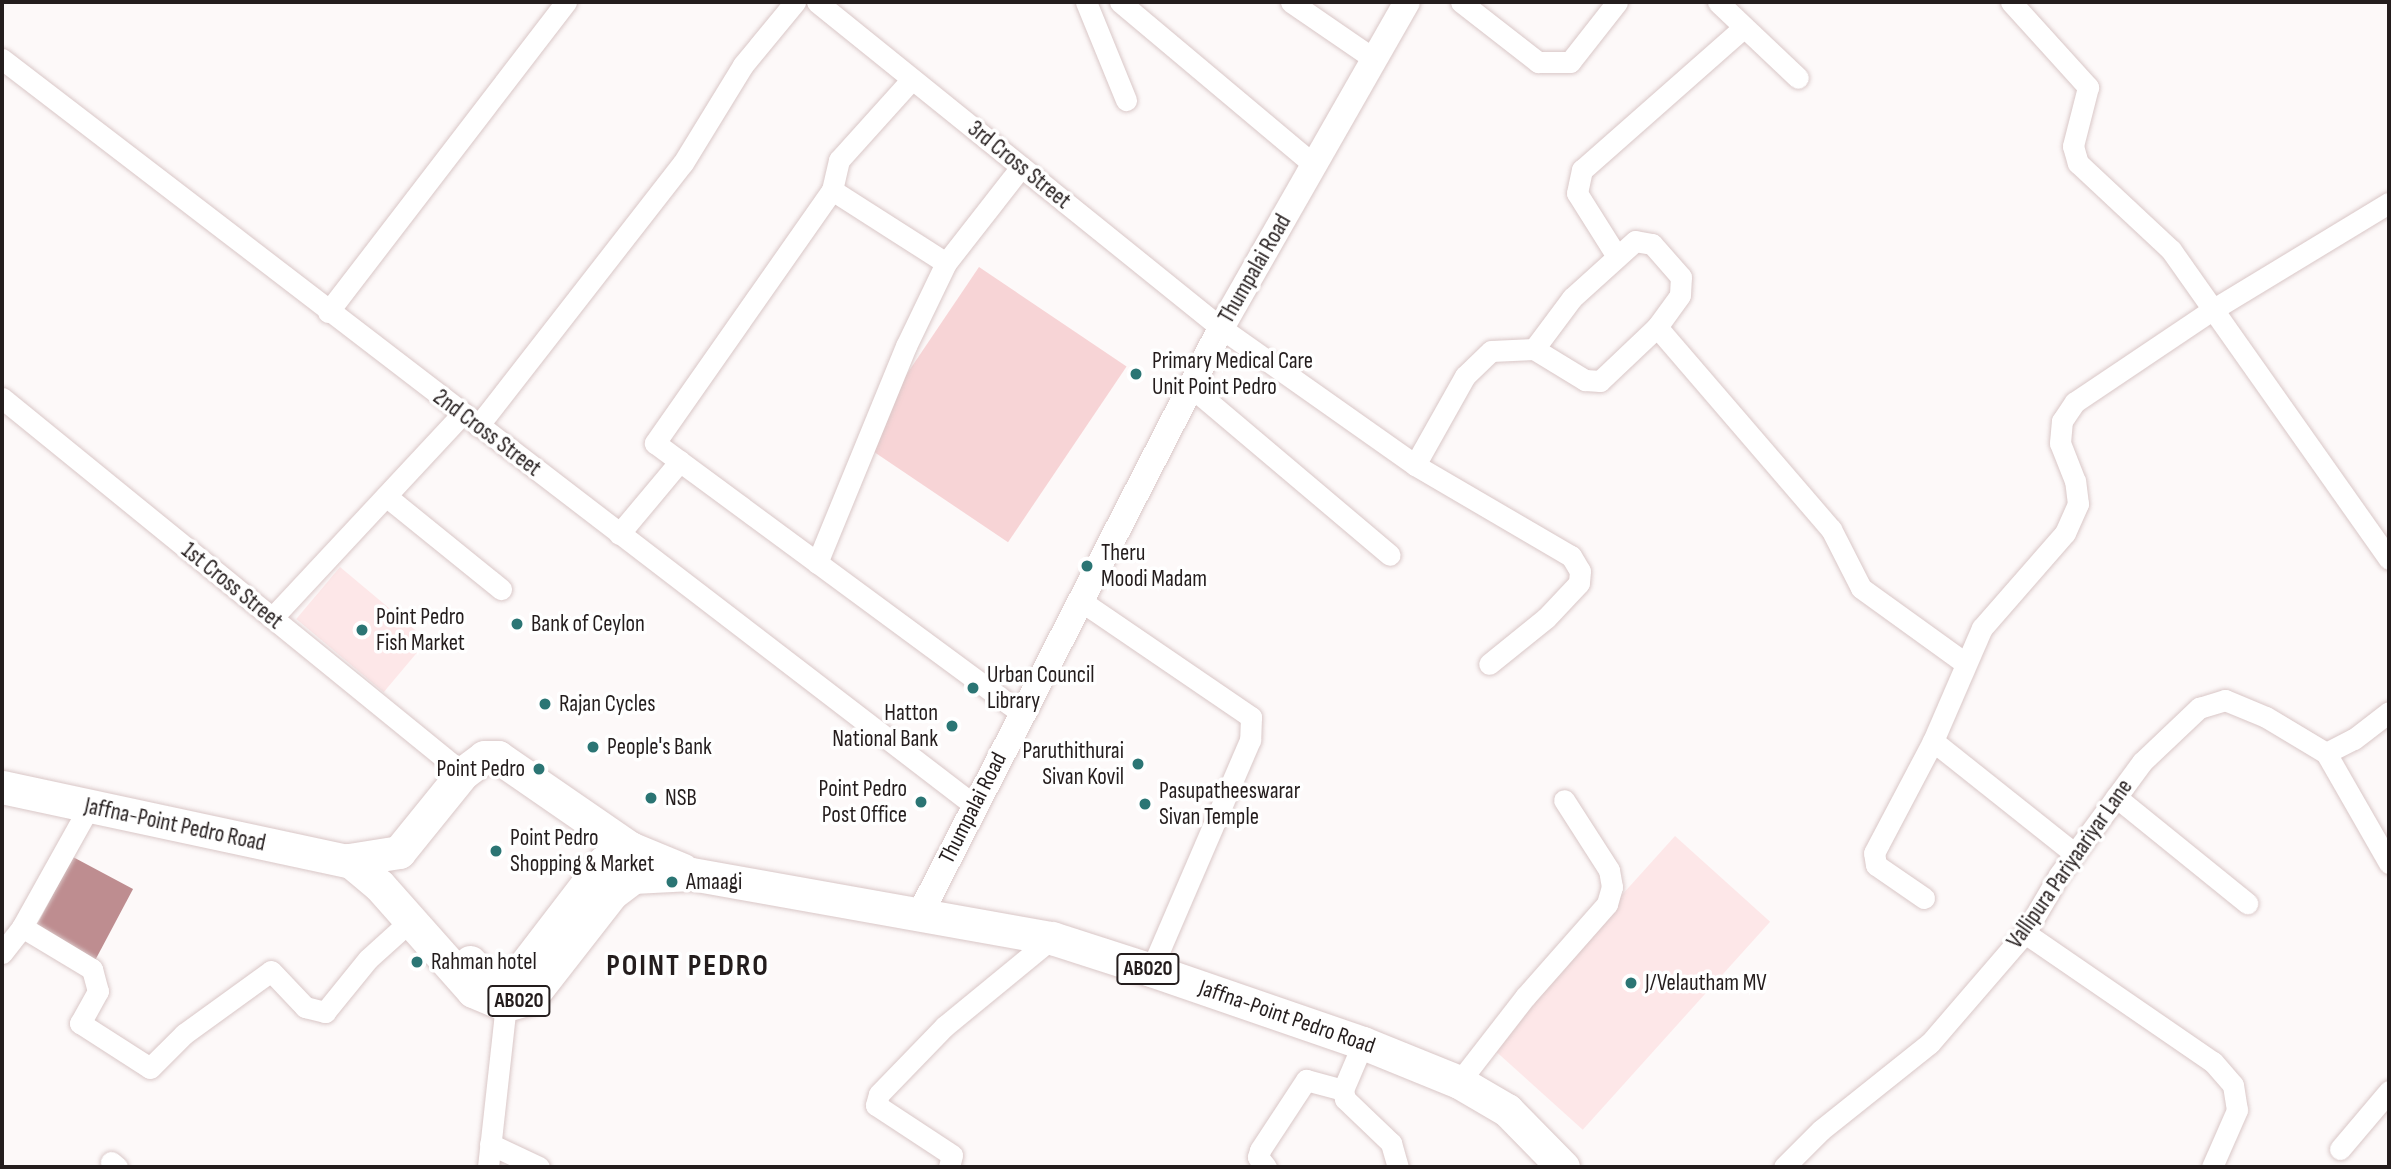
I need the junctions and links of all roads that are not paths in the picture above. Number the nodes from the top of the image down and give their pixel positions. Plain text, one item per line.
1 (566, 2) edge
2 (795, 2) edge
3 (817, 2) edge
4 (1086, 2) edge
5 (1121, 2) edge
6 (1291, 2) edge
7 (1407, 2) edge
8 (1461, 2) edge
9 (1617, 2) edge
10 (1717, 2) edge
11 (2011, 2) edge
12 (1744, 27) junction
13 (2, 59) edge
14 (1374, 60) junction
15 (1798, 78) dead end
16 (912, 79) junction
17 (1126, 100) dead end
18 (1314, 165) junction
19 (1021, 167) junction
20 (832, 190) junction
21 (2389, 203) edge
22 (1616, 255) junction
23 (946, 263) junction
24 (2212, 310) junction
25 (328, 312) junction
26 (1657, 327) junction
27 (1221, 328) junction
28 (1534, 349) junction
29 (1191, 387) junction
30 (2, 398) edge
31 (470, 420) junction
32 (680, 461) junction
33 (1415, 465) junction
34 (386, 496) junction
35 (619, 534) junction
36 (1390, 555) dead end
37 (2389, 559) edge
38 (817, 563) junction
39 (501, 589) dead end
40 (1082, 601) junction
41 (271, 618) junction
42 (1965, 663) junction
43 (1489, 664) dead end
44 (2389, 712) edge
45 (1022, 714) junction
46 (1933, 741) junction
47 (2326, 753) junction
48 (463, 773) junction
49 (2, 787) edge
50 (2116, 797) junction
51 (1564, 800) dead end
52 (974, 805) junction
53 (89, 807) junction
54 (630, 848) junction
55 (2075, 854) junction
56 (349, 860) junction
57 (2389, 863) edge
58 (691, 874) junction
59 (1924, 898) dead end
60 (2247, 903) dead end
61 (920, 914) junction
62 (409, 922) junction
63 (22, 927) junction
64 (2025, 933) junction
65 (1052, 938) junction
66 (2, 953) edge
67 (1151, 970) junction
68 (506, 1005) junction
69 (1363, 1043) junction
70 (1459, 1082) junction
71 (1343, 1090) junction
72 (2389, 1091) edge
73 (490, 1144) junction
74 (2340, 1149) dead end
75 (488, 1167) edge
76 (539, 1167) edge
77 (949, 1167) edge
78 (1266, 1167) edge
79 (1398, 1167) edge
80 (1563, 1167) edge
81 (1784, 1167) edge
82 (2212, 1167) edge

1 - 25 street
2 - 31 street
3 - 16 street, 3rd Cross Street
4 - 17 street
5 - 18 street
6 - 14 street
7 - 14 street, Thumpalai Road
8 - 9 street
10 - 12 street
11 - 24 street
12 - 15 street
12 - 22 street
13 - 25 street, 2nd Cross Street
14 - 18 street, Thumpalai Road
16 - 19 street, 3rd Cross Street
16 - 20 street
18 - 27 street, Thumpalai Road
19 - 23 street
19 - 27 street, 3rd Cross Street
20 - 23 street
20 - 32 street
21 - 24 street
22 - 26 street
22 - 28 street
23 - 38 street
24 - 37 street
24 - 42 street
25 - 31 street, 2nd Cross Street
26 - 28 street
26 - 42 street
27 - 29 street, Thumpalai Road
27 - 33 street, 3rd Cross Street
28 - 33 street
29 - 36 street
29 - 40 street, Thumpalai Road
30 - 41 street, 1st Cross Street
31 - 34 street
31 - 35 street, 2nd Cross Street
32 - 35 street
32 - 38 street
33 - 43 street, 3rd Cross Street
34 - 39 street
34 - 41 street
35 - 52 street, 2nd Cross Street
38 - 45 street
40 - 45 street, Thumpalai Road
40 - 67 street
41 - 48 street, 1st Cross Street
42 - 46 street
44 - 47 street
45 - 52 street, Thumpalai Road
46 - 55 street
46 - 59 street
47 - 50 street, Vallipura Pariyaariyar Lane
47 - 57 street
48 - 54 main road, Jaffna-Point Pedro Road / AB020
48 - 56 main road, Jaffna-Point Pedro Road / AB020
49 - 53 main road, Jaffna-Point Pedro Road / AB020
50 - 55 street, Vallipura Pariyaariyar Lane
50 - 60 street
51 - 70 street
52 - 61 street, Thumpalai Road
53 - 56 main road, Jaffna-Point Pedro Road / AB020
53 - 63 street
54 - 56 main road, Jaffna-Point Pedro Road / AB020
54 - 58 main road, Jaffna-Point Pedro Road / AB020
55 - 64 street, Vallipura Pariyaariyar Lane
56 - 62 main road, Jaffna-Point Pedro Road / AB020
58 - 61 main road, Jaffna-Point Pedro Road / AB020
58 - 68 main road, Jaffna-Point Pedro Road / AB020
61 - 65 main road, Jaffna-Point Pedro Road / AB020
62 - 63 street
62 - 68 main road, Jaffna-Point Pedro Road / AB020
63 - 66 street
64 - 81 street, Vallipura Pariyaariyar Lane
64 - 82 street
65 - 67 main road, Jaffna-Point Pedro Road / AB020
65 - 77 street
67 - 69 main road, Jaffna-Point Pedro Road / AB020
68 - 73 street
69 - 70 main road, Jaffna-Point Pedro Road / AB020
69 - 71 street
70 - 80 main road, Jaffna-Point Pedro Road / AB020
71 - 78 street
71 - 79 street
72 - 74 street
73 - 75 street
73 - 76 street

